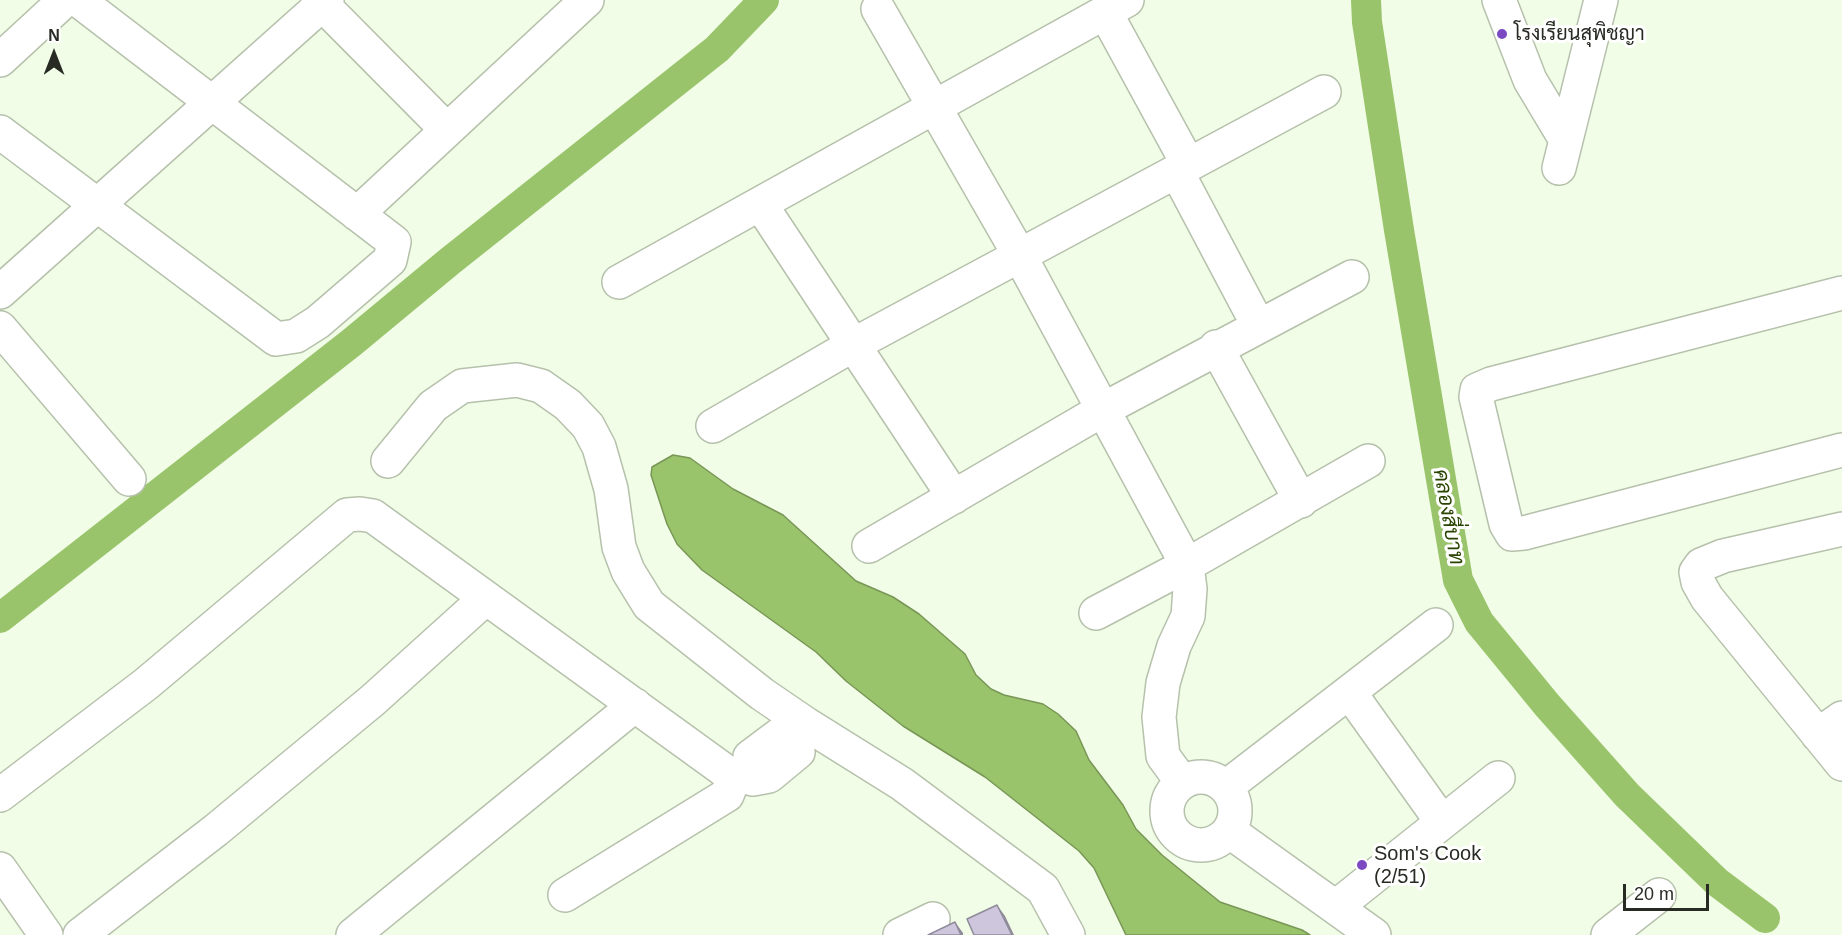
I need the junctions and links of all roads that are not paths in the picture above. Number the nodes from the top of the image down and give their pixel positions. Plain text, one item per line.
1 (65, 0) edge
2 (78, 0) edge
3 (1499, 0) edge
4 (1601, 0) edge
5 (322, 2) edge
6 (581, 2) edge
7 (1116, 6) edge
8 (878, 9) dead end
9 (0, 60) edge
10 (1324, 92) dead end
11 (212, 103) junction
12 (935, 106) junction
13 (447, 130) junction
14 (0, 132) edge
15 (1182, 168) junction
16 (761, 205) junction
17 (96, 206) junction
18 (357, 214) junction
19 (1020, 256) junction
20 (1352, 277) dead end
21 (619, 282) dead end
22 (0, 292) edge
23 (1842, 293) edge
24 (1258, 325) junction
25 (0, 328) edge
26 (853, 345) junction
27 (1216, 348) junction
28 (1104, 409) junction
29 (714, 426) dead end
30 (1842, 450) edge
31 (388, 461) dead end
32 (1368, 461) dead end
33 (129, 479) dead end
34 (954, 496) junction
35 (1301, 501) junction
36 (1842, 529) edge
37 (869, 546) dead end
38 (1187, 565) junction
39 (486, 598) junction
40 (1096, 613) dead end
41 (1436, 625) dead end
42 (1350, 693) junction
43 (635, 705) junction
44 (1830, 726) edge
45 (800, 730) junction
46 (1842, 764) edge
47 (740, 776) junction
48 (1498, 778) dead end
49 (1182, 782) junction
50 (1226, 787) junction
51 (0, 795) edge
52 (1442, 822) junction
53 (1229, 831) junction
54 (0, 869) edge
55 (565, 895) dead end
56 (1659, 895) dead end
57 (1337, 906) junction
58 (933, 919) dead end
59 (46, 935) edge
60 (80, 935) edge
61 (353, 935) edge
62 (900, 935) edge
63 (1068, 935) edge
64 (1374, 935) edge
65 (1608, 935) edge

1 - 9 street
2 - 11 street
3 - 4 street
5 - 11 street
5 - 13 street
6 - 13 street
7 - 12 street
7 - 15 street
8 - 12 street
10 - 15 street
11 - 17 street
11 - 18 street
12 - 16 street
12 - 19 street
13 - 18 street
14 - 17 street
15 - 19 street
15 - 24 street
16 - 21 street
16 - 26 street
17 - 18 street
17 - 22 street
19 - 26 street
19 - 28 street
20 - 24 street
23 - 30 street
24 - 27 street
25 - 33 street
26 - 29 street
26 - 34 street
27 - 28 street
27 - 35 street
28 - 34 street
28 - 38 street
31 - 45 street
32 - 35 street
34 - 37 street
35 - 38 street
36 - 44 street
38 - 40 street
38 - 49 street
39 - 43 street
39 - 51 street
39 - 60 street
41 - 42 street
42 - 50 street
42 - 52 street
43 - 47 street
43 - 61 street
44 - 46 street
45 - 47 street
45 - 63 street
47 - 55 street
48 - 52 street
49 - 50 street
49 - 53 street
50 - 53 street
52 - 57 street
53 - 57 street
54 - 59 street
56 - 65 street
57 - 64 street
58 - 62 street

